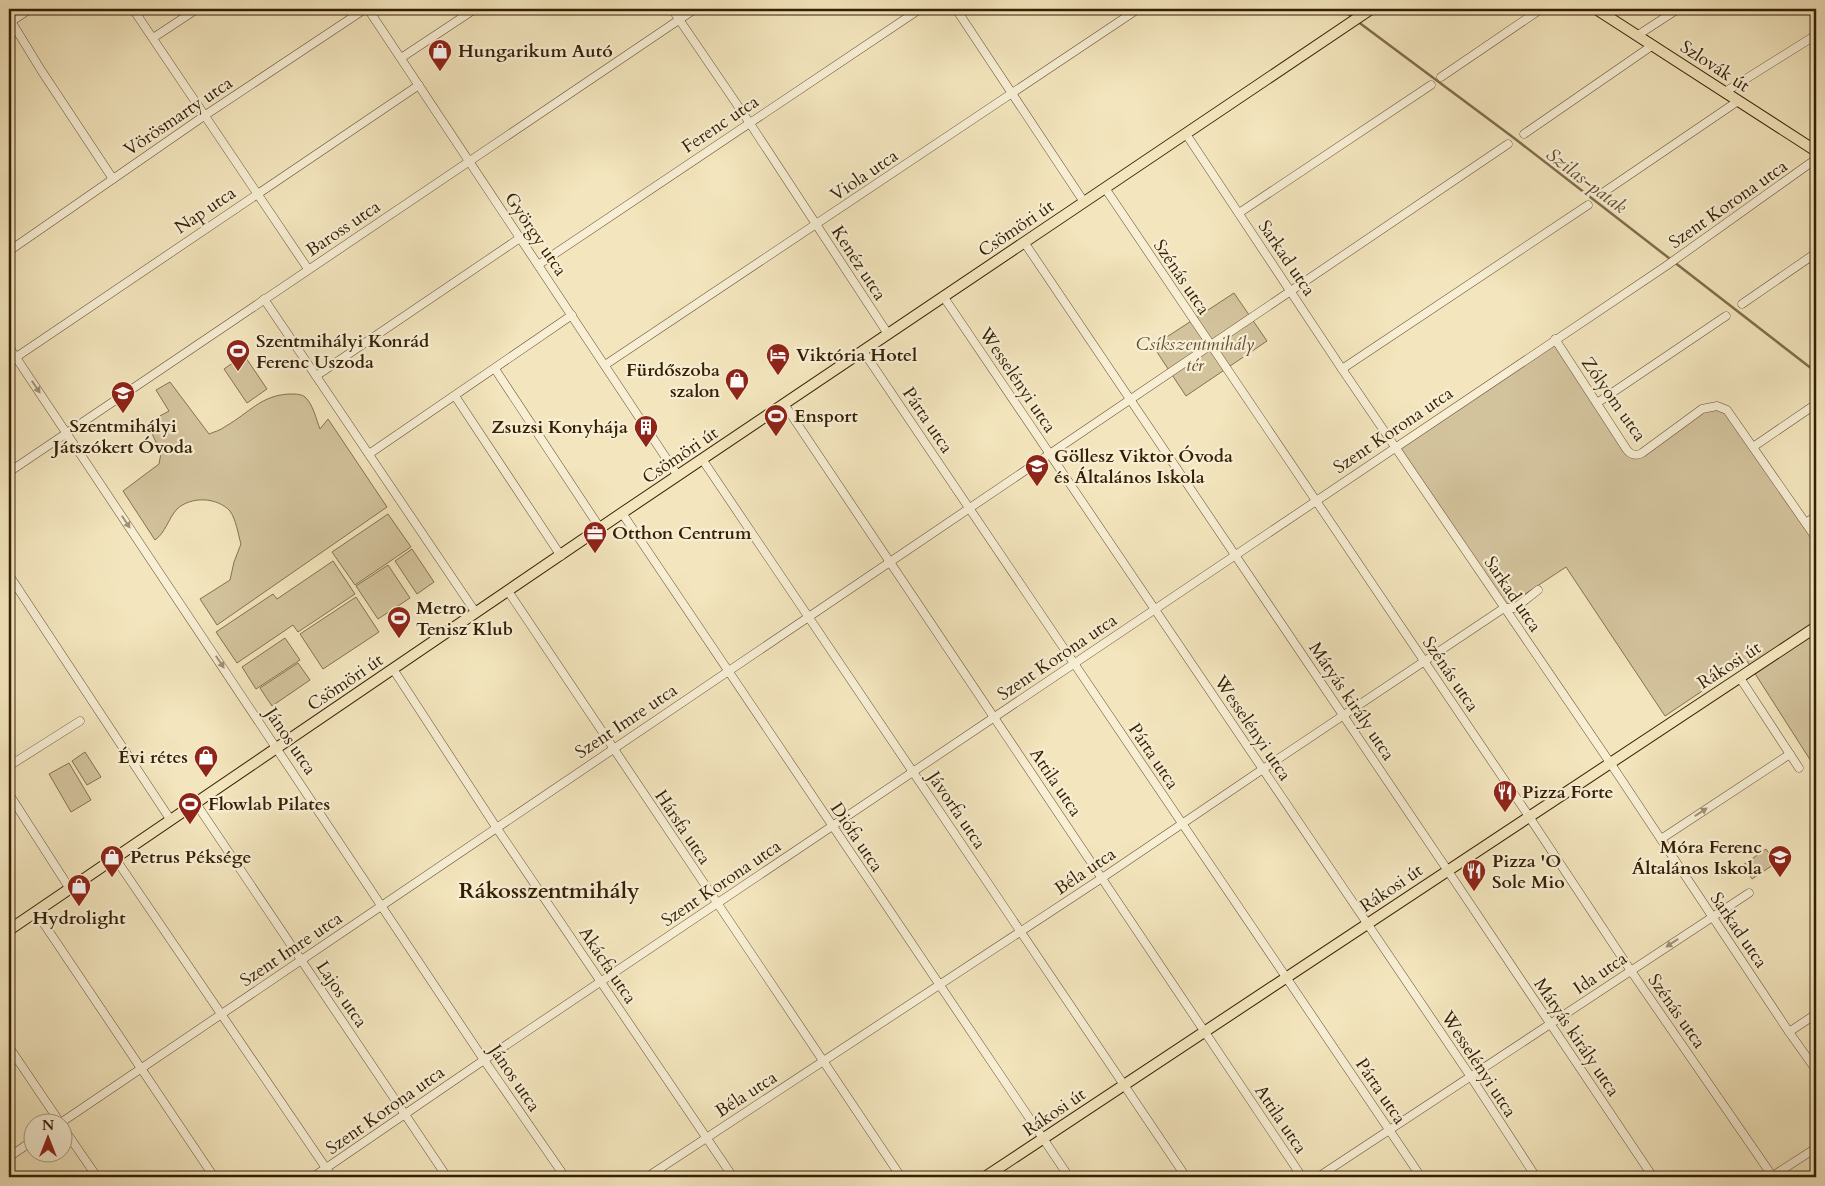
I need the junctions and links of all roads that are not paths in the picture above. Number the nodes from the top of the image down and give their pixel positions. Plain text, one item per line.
1 (30, 9) edge
2 (133, 9) edge
3 (197, 9) edge
4 (367, 9) edge
5 (475, 9) edge
6 (672, 9) edge
7 (694, 9) edge
8 (920, 9) edge
9 (956, 9) edge
10 (1138, 9) edge
11 (1541, 9) edge
12 (1596, 9) edge
13 (1678, 9) edge
14 (1370, 10) edge
15 (679, 19) junction
16 (10, 22) edge
17 (1816, 35) edge
18 (1638, 36) junction
19 (153, 38) junction
20 (1653, 45) junction
21 (401, 58) junction
22 (1441, 77) dead end
23 (419, 85) junction
24 (1431, 85) dead end
25 (1725, 92) junction
26 (1012, 94) junction
27 (1738, 101) junction
28 (204, 116) junction
29 (749, 122) junction
30 (1186, 134) junction
31 (1524, 134) dead end
32 (1508, 144) dead end
33 (1816, 151) edge
34 (1816, 160) edge
35 (469, 161) junction
36 (113, 179) junction
37 (1104, 188) junction
38 (1604, 192) dead end
39 (256, 193) junction
40 (1084, 202) junction
41 (1588, 205) dead end
42 (1238, 213) junction
43 (816, 225) junction
44 (520, 238) junction
45 (1024, 242) junction
46 (9, 251) edge
47 (1816, 253) edge
48 (538, 265) junction
49 (308, 270) junction
50 (1291, 292) junction
51 (944, 296) junction
52 (264, 300) junction
53 (1742, 304) dead end
54 (572, 315) junction
55 (1726, 316) dead end
56 (888, 334) junction
57 (1555, 339) junction
58 (1212, 346) junction
59 (9, 347) edge
60 (863, 351) junction
61 (12, 359) edge
62 (605, 365) junction
63 (495, 369) junction
64 (1342, 369) junction
65 (316, 376) junction
66 (455, 396) junction
67 (1131, 400) junction
68 (1597, 403) junction
69 (784, 404) junction
70 (1816, 404) edge
71 (66, 433) junction
72 (1396, 447) junction
73 (1753, 447) junction
74 (369, 454) junction
75 (1050, 454) junction
76 (702, 459) junction
77 (9, 472) edge
78 (678, 476) junction
79 (1315, 500) junction
80 (970, 509) junction
81 (622, 513) junction
82 (1816, 516) edge
83 (1806, 523) junction
84 (600, 528) junction
85 (1816, 538) edge
86 (1235, 554) junction
87 (561, 556) junction
88 (890, 563) junction
89 (9, 575) edge
90 (1538, 590) dead end
91 (508, 592) junction
92 (1504, 608) junction
93 (1155, 610) junction
94 (476, 613) junction
95 (808, 617) junction
96 (1816, 627) edge
97 (1424, 661) junction
98 (1074, 664) junction
99 (393, 669) junction
100 (728, 671) junction
101 (1740, 678) junction
102 (1344, 716) junction
103 (995, 718) junction
104 (80, 721) dead end
105 (277, 748) junction
106 (613, 749) junction
107 (1790, 754) junction
108 (1611, 764) junction
109 (9, 766) edge
110 (1799, 768) dead end
111 (1263, 769) junction
112 (913, 773) junction
113 (9, 794) edge
114 (196, 802) junction
115 (1530, 817) junction
116 (170, 819) junction
117 (1182, 824) junction
118 (832, 826) junction
119 (496, 827) junction
120 (1661, 839) junction
121 (115, 858) junction
122 (1448, 870) junction
123 (1102, 878) junction
124 (70, 888) junction
125 (1749, 893) dead end
126 (716, 904) junction
127 (383, 905) junction
128 (36, 912) junction
129 (1712, 916) junction
130 (1367, 923) junction
131 (9, 930) edge
132 (1021, 932) junction
133 (302, 960) junction
134 (1631, 970) junction
135 (1286, 978) junction
136 (601, 982) junction
137 (938, 984) junction
138 (221, 1014) junction
139 (1816, 1014) edge
140 (1550, 1024) junction
141 (1205, 1031) junction
142 (1789, 1032) junction
143 (9, 1047) edge
144 (484, 1060) junction
145 (823, 1061) junction
146 (141, 1068) junction
147 (1816, 1070) edge
148 (1471, 1077) junction
149 (1125, 1085) junction
150 (54, 1114) edge
151 (404, 1115) junction
152 (72, 1116) edge
153 (1390, 1131) junction
154 (706, 1138) junction
155 (1043, 1138) junction
156 (72, 1140) edge
157 (22, 1148) edge
158 (1816, 1148) edge
159 (9, 1158) edge
160 (326, 1168) junction
161 (97, 1177) edge
162 (214, 1177) edge
163 (313, 1177) edge
164 (332, 1177) edge
165 (446, 1177) edge
166 (565, 1177) edge
167 (647, 1177) edge
168 (733, 1177) edge
169 (901, 1177) edge
170 (985, 1177) edge
171 (1069, 1177) edge
172 (1186, 1177) edge
173 (1302, 1177) edge
174 (1318, 1177) edge
175 (1421, 1177) edge
176 (1536, 1177) edge
177 (1653, 1177) edge
178 (1772, 1177) edge

1 - 16 street
2 - 19 street
3 - 19 street
4 - 21 street, György utca
4 - 28 street, Vörösmarty utca
5 - 21 street
6 - 15 street, Kenéz utca
7 - 15 street, Baross utca
8 - 29 street, Ferenc utca
9 - 26 street
10 - 26 street, Viola utca
11 - 22 street
12 - 18 main road, Szlovák út
13 - 18 street
14 - 30 main road, Csömöri út
15 - 29 street, Kenéz utca
15 - 35 street, Baross utca
16 - 36 street
17 - 25 street
18 - 20 main road, Szlovák út
19 - 28 street
20 - 25 main road, Szlovák út
20 - 31 street
21 - 23 street, György utca
23 - 35 street, György utca
23 - 39 street, Nap utca
24 - 42 street
25 - 27 main road, Szlovák út
26 - 40 street
26 - 43 street, Viola utca
27 - 33 main road, Szlovák út
27 - 38 street
28 - 36 street, Vörösmarty utca
28 - 39 street
29 - 43 street, Kenéz utca
29 - 48 street, Ferenc utca
30 - 37 main road, Csömöri út
30 - 42 street, Sarkad utca
32 - 50 street
34 - 57 street, Szent Korona utca
35 - 44 street, György utca
35 - 49 street, Baross utca
36 - 46 street, Vörösmarty utca
37 - 40 main road, Csömöri út
37 - 58 street, Szénás utca
39 - 49 street
39 - 61 street, Nap utca
40 - 45 main road, Csömöri út
41 - 64 street
42 - 50 street, Sarkad utca
43 - 56 street, Kenéz utca
43 - 62 street, Viola utca
44 - 48 street, György utca
44 - 65 street
45 - 51 main road, Csömöri út
45 - 67 street, Mátyás király utca
47 - 53 street
48 - 54 street, György utca
49 - 52 street, Baross utca
50 - 58 street
50 - 64 street, Sarkad utca
51 - 56 main road, Csömöri út
51 - 75 street, Wesselényi utca
52 - 65 street
52 - 71 street, Baross utca
54 - 62 street, György utca
54 - 63 street
55 - 68 street
56 - 60 main road, Csömöri út
57 - 68 street, Zólyom utca
57 - 72 street, Szent Korona utca
58 - 67 street, Szent Imre utca
58 - 79 street, Szénás utca
59 - 61 street, János utca
60 - 69 main road, Csömöri út
60 - 80 street, Párta utca
61 -> 71 street, János utca
62 - 78 street, György utca
63 - 66 street
63 - 84 street
64 - 72 street, Sarkad utca
65 - 74 street
66 - 74 street
66 - 87 street
67 - 75 street, Szent Imre utca
67 - 86 street, Mátyás király utca
68 - 73 street, Zólyom utca
69 - 76 main road, Csömöri út
69 - 88 street, Attila utca
70 - 73 street
71 - 77 street, Baross utca
71 -> 105 street, János utca
72 - 79 street, Szent Korona utca
72 - 92 street, Sarkad utca
73 - 83 street, Zólyom utca
74 - 94 street
75 - 80 street, Szent Imre utca
75 - 93 street, Wesselényi utca
76 - 78 main road, Csömöri út
76 - 95 street, Jávorfa utca
78 - 81 main road, Csömöri út
79 - 86 street, Szent Korona utca
79 - 97 street, Szénás utca
80 - 88 street, Szent Imre utca
80 - 98 street, Párta utca
81 - 84 main road, Csömöri út
81 - 100 street, Diófa utca
82 - 83 street
83 - 85 street, Zólyom utca
84 - 87 main road, Csömöri út
86 - 93 street, Szent Korona utca
86 - 102 street, Mátyás király utca
87 - 91 main road, Csömöri út
88 - 95 street, Szent Imre utca
88 - 103 street, Attila utca
89 - 116 street
90 - 92 street, Béla utca
91 - 94 main road, Csömöri út
91 - 106 street, Hársfa utca
92 - 97 street, Béla utca
92 - 108 street, Sarkad utca
93 - 98 street, Szent Korona utca
93 - 111 street, Wesselényi utca
94 - 99 main road, Csömöri út
95 - 100 street, Szent Imre utca
95 - 112 street, Jávorfa utca
96 - 101 main road, Rákosi út
97 - 102 street, Béla utca
97 - 115 street, Szénás utca
98 - 103 street, Szent Korona utca
98 - 117 street, Párta utca
99 - 105 main road, Csömöri út
99 - 119 street, Akácfa utca
100 - 106 street, Szent Imre utca
100 - 118 street, Diófa utca
101 - 107 street
101 - 108 main road, Rákosi út
102 - 111 street, Béla utca
102 - 122 street, Mátyás király utca
103 - 112 street, Szent Korona utca
103 - 123 street, Attila utca
104 - 109 street
105 - 114 main road, Csömöri út
105 - 127 street, János utca
106 - 119 street, Szent Imre utca
106 - 126 street, Hársfa utca
107 - 110 street
120 -> 107 street
108 - 115 main road, Rákosi út
108 - 120 street, Sarkad utca
111 - 117 street, Béla utca
111 - 130 street, Wesselényi utca
112 - 118 street, Szent Korona utca
112 - 132 street, Jávorfa utca
113 - 124 street
114 - 116 main road, Csömöri út
114 - 133 street, Lajos utca
115 - 122 main road, Rákosi út
115 - 134 street, Szénás utca
116 - 121 main road, Csömöri út
117 - 123 street, Béla utca
117 - 135 street, Párta utca
118 - 126 street, Szent Korona utca
118 - 137 street, Diófa utca
119 - 127 street, Szent Imre utca
119 - 136 street, Akácfa utca
120 - 129 street, Sarkad utca
121 - 124 main road, Csömöri út
121 - 138 street
122 - 130 main road, Rákosi út
122 - 140 street, Mátyás király utca
123 - 132 street, Béla utca
123 - 141 street, Attila utca
124 - 128 main road, Csömöri út
125 - 129 street, Ida utca
126 - 136 street, Szent Korona utca
126 - 145 street, Hársfa utca
127 - 133 street, Szent Imre utca
127 - 144 street, János utca
128 - 131 main road, Csömöri út
128 - 146 street
129 -> 134 street, Ida utca
129 - 142 street, Sarkad utca
130 - 135 main road, Rákosi út
130 - 148 street, Wesselényi utca
132 - 137 street, Béla utca
132 - 149 street, Jávorfa utca
133 - 138 street, Szent Imre utca
133 - 151 street, Lajos utca
134 - 140 street, Ida utca
134 - 178 street, Szénás utca
135 - 141 main road, Rákosi út
135 - 153 street, Párta utca
136 - 144 street, Szent Korona utca
136 - 154 street, Akácfa utca
137 - 145 street, Béla utca
137 - 155 street, Diófa utca
138 - 146 street, Szent Imre utca
138 - 160 street
139 - 142 street
140 - 148 street, Ida utca
140 - 177 street, Mátyás király utca
141 - 149 main road, Rákosi út
141 - 173 street, Attila utca
142 - 147 street, Sarkad utca
143 - 150 street
144 - 151 street, Szent Korona utca
144 - 166 street, János utca
145 - 154 street, Béla utca
145 - 169 street, Hársfa utca
146 - 152 street, Szent Imre utca
146 - 162 street
148 - 153 street, Ida utca
148 - 176 street, Wesselényi utca
149 - 155 main road, Rákosi út
149 - 172 street, Jávorfa utca
151 - 160 street, Szent Korona utca
151 - 165 street, Lajos utca
153 - 174 street, Ida utca
153 - 175 street, Párta utca
154 - 167 street, Béla utca
154 - 168 street, Akácfa utca
155 - 170 main road, Rákosi út
155 - 171 street, Diófa utca
156 - 161 street
157 - 159 street
158 - 178 street
160 - 163 street, Szent Korona utca
160 - 164 street

